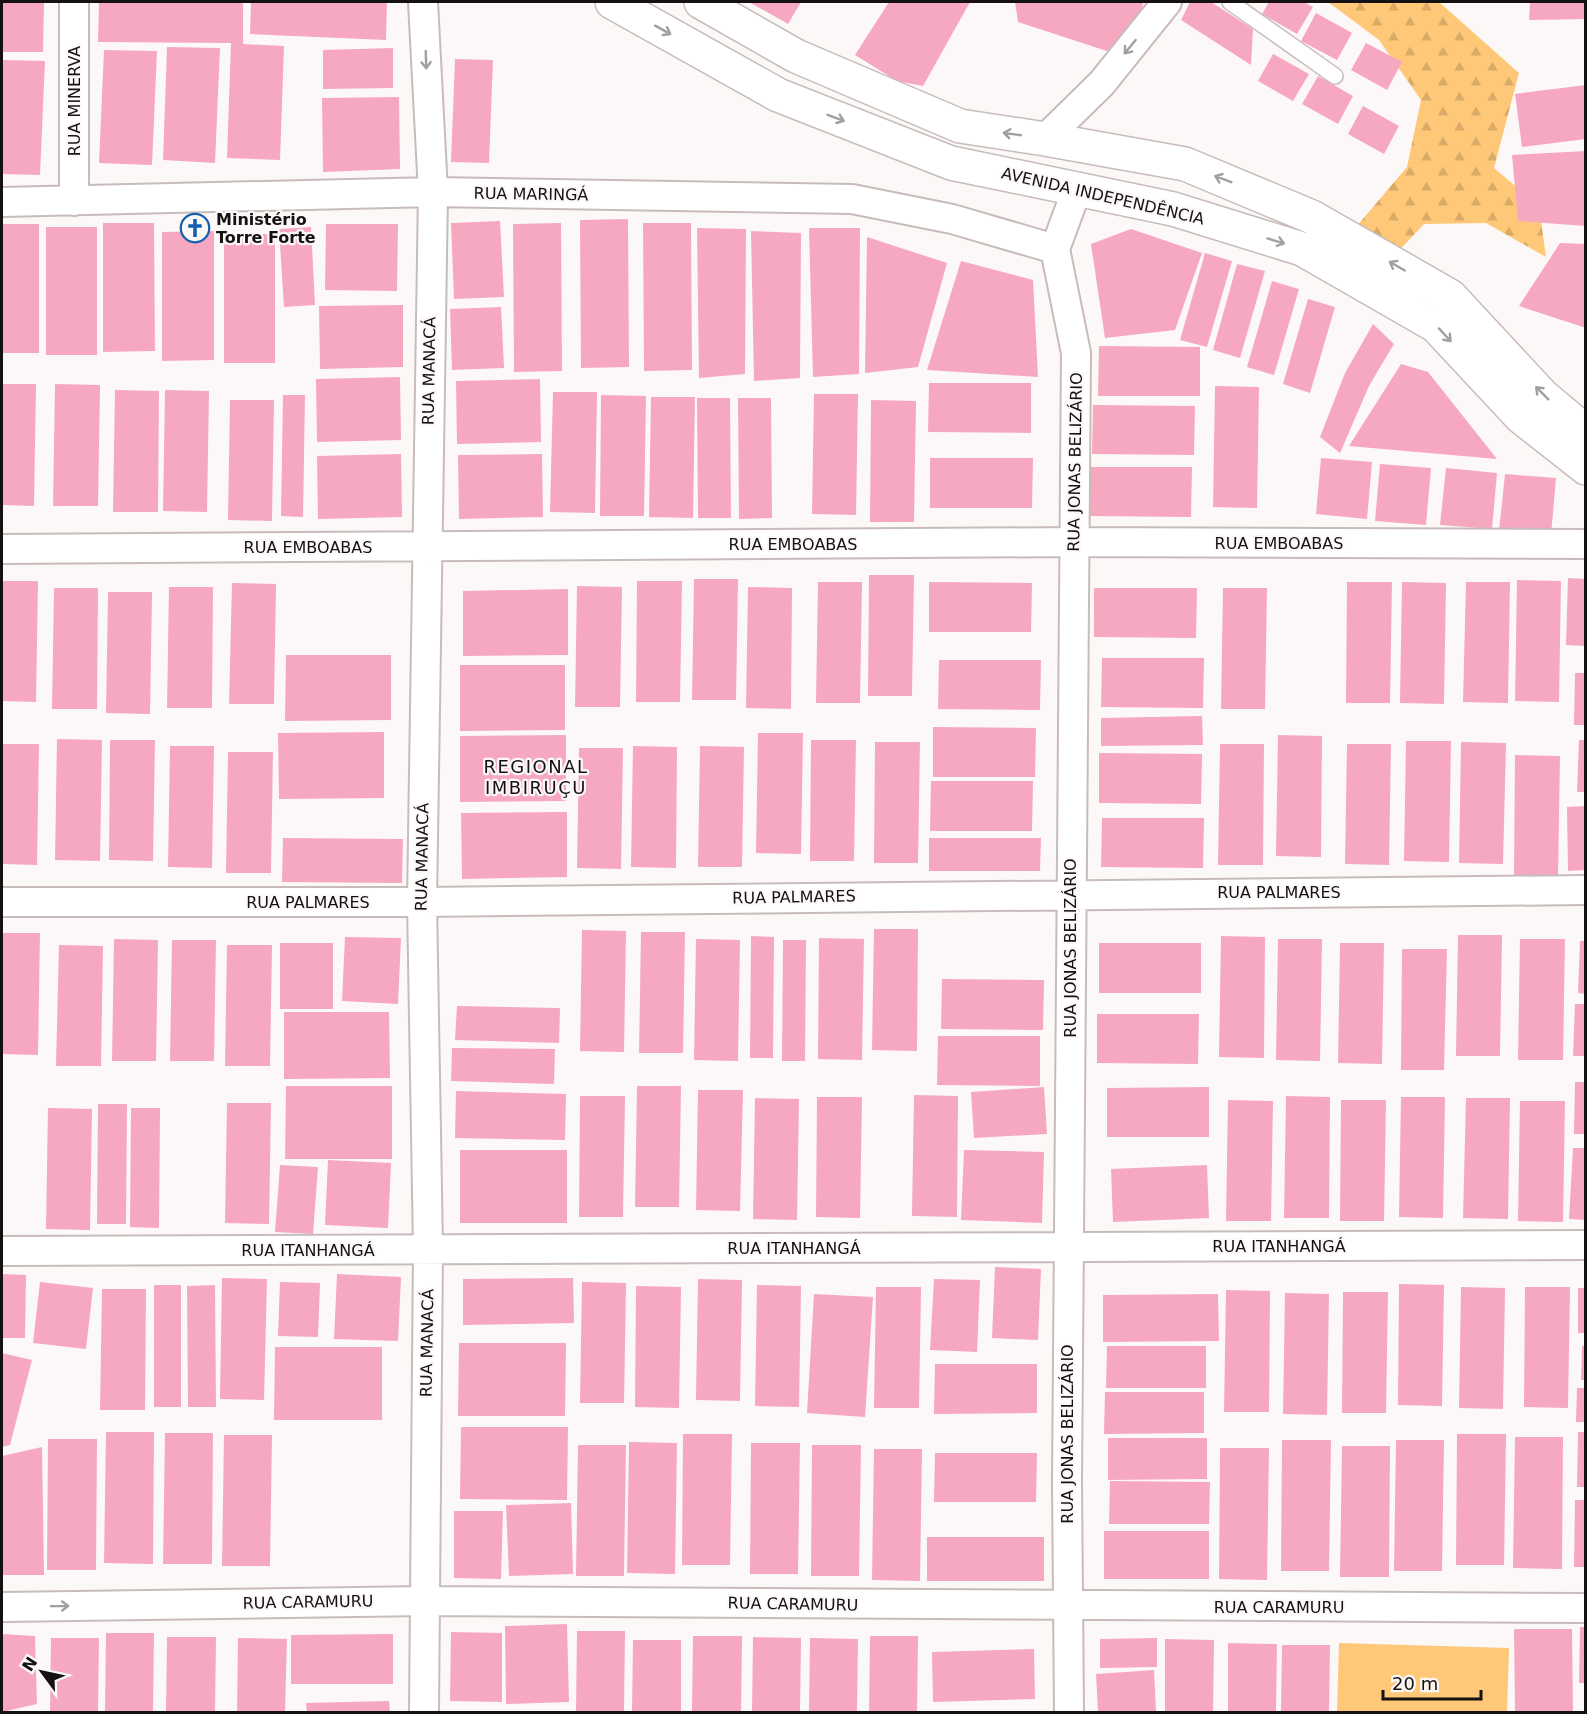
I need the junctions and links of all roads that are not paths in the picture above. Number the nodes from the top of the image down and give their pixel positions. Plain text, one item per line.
1 (74, 2) edge
2 (423, 2) edge
3 (612, 2) edge
4 (701, 2) edge
5 (1167, 2) edge
6 (1230, 2) edge
7 (1335, 75) dead end
8 (1045, 139) junction
9 (1077, 189) junction
10 (433, 192) junction
11 (74, 201) junction
12 (2, 202) edge
13 (1055, 249) junction
14 (1586, 432) edge
15 (1586, 468) edge
16 (1074, 542) junction
17 (1586, 544) edge
18 (426, 546) junction
19 (2, 549) edge
20 (1586, 890) edge
21 (1070, 894) junction
22 (2, 902) edge
23 (422, 902) junction
24 (1586, 1245) edge
25 (1068, 1246) junction
26 (428, 1249) junction
27 (2, 1251) edge
28 (425, 1601) junction
29 (1068, 1606) junction
30 (2, 1607) edge
31 (1586, 1608) edge
32 (424, 1713) edge
33 (1069, 1713) edge

1 - 11 street, RUA MINERVA
2 -> 10 street, RUA MANACÁ
3 -> 9 street, AVENIDA INDEPENDÊNCIA
8 -> 4 street
5 -> 8 street
6 - 7 lane
14 -> 8 street
9 - 13 street
9 -> 15 street, AVENIDA INDEPENDÊNCIA
10 - 11 street, RUA MARINGÁ
10 - 13 street, RUA MARINGÁ
10 - 18 street, RUA MANACÁ
11 - 12 street, RUA MARINGÁ
13 - 16 street, RUA JONAS BELIZÁRIO
16 - 17 street, RUA EMBOABAS
16 - 18 street, RUA EMBOABAS
16 - 21 street, RUA JONAS BELIZÁRIO
18 - 19 street, RUA EMBOABAS
18 - 23 street, RUA MANACÁ
20 - 21 street, RUA PALMARES
21 - 23 street, RUA PALMARES
21 - 25 street, RUA JONAS BELIZÁRIO
22 - 23 street, RUA PALMARES
23 - 26 street, RUA MANACÁ
24 - 25 street, RUA ITANHANGÁ
25 - 26 street, RUA ITANHANGÁ
25 - 29 street, RUA JONAS BELIZÁRIO
26 - 27 street, RUA ITANHANGÁ
26 - 28 street, RUA MANACÁ
28 - 29 street, RUA CARAMURU
30 -> 28 street, RUA CARAMURU
28 - 32 street, RUA MANACÁ
29 - 31 street, RUA CARAMURU
29 - 33 street, RUA JONAS BELIZÁRIO

